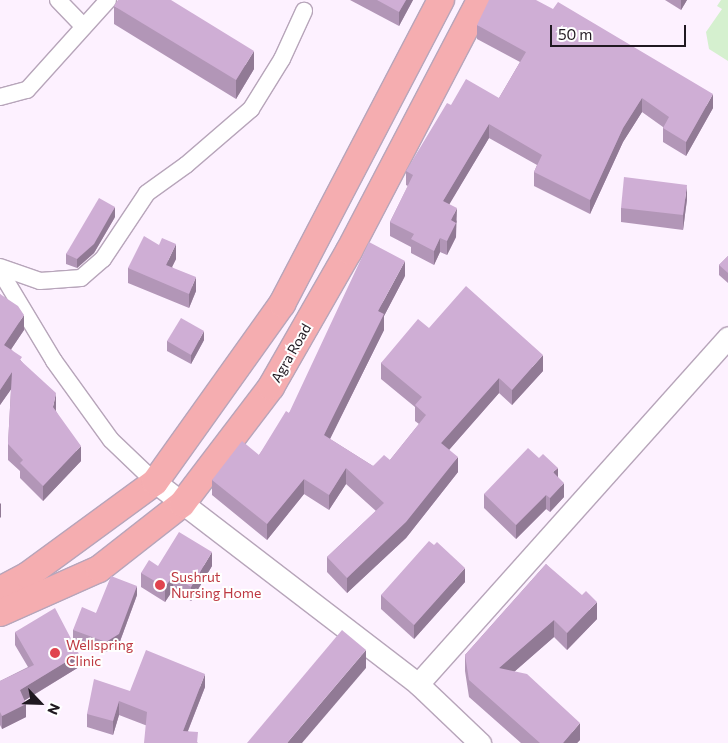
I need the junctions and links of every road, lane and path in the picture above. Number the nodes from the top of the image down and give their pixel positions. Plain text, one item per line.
1 (58, 0) edge
2 (108, 0) edge
3 (441, 0) edge
4 (480, 0) edge
5 (304, 11) dead end
6 (84, 27) junction
7 (0, 97) edge
8 (1, 274) edge
9 (728, 337) edge
10 (155, 482) junction
11 (182, 504) junction
12 (0, 590) edge
13 (0, 613) edge
14 (418, 684) junction
15 (480, 743) edge

1 - 6 street
2 - 6 street
3 - 10 main road
4 - 11 main road, Agra Road
5 - 8 street
6 - 7 street
8 - 10 street
9 - 14 street
10 - 11 street
10 - 12 main road
11 - 13 main road, Agra Road
11 - 14 street
14 - 15 street

